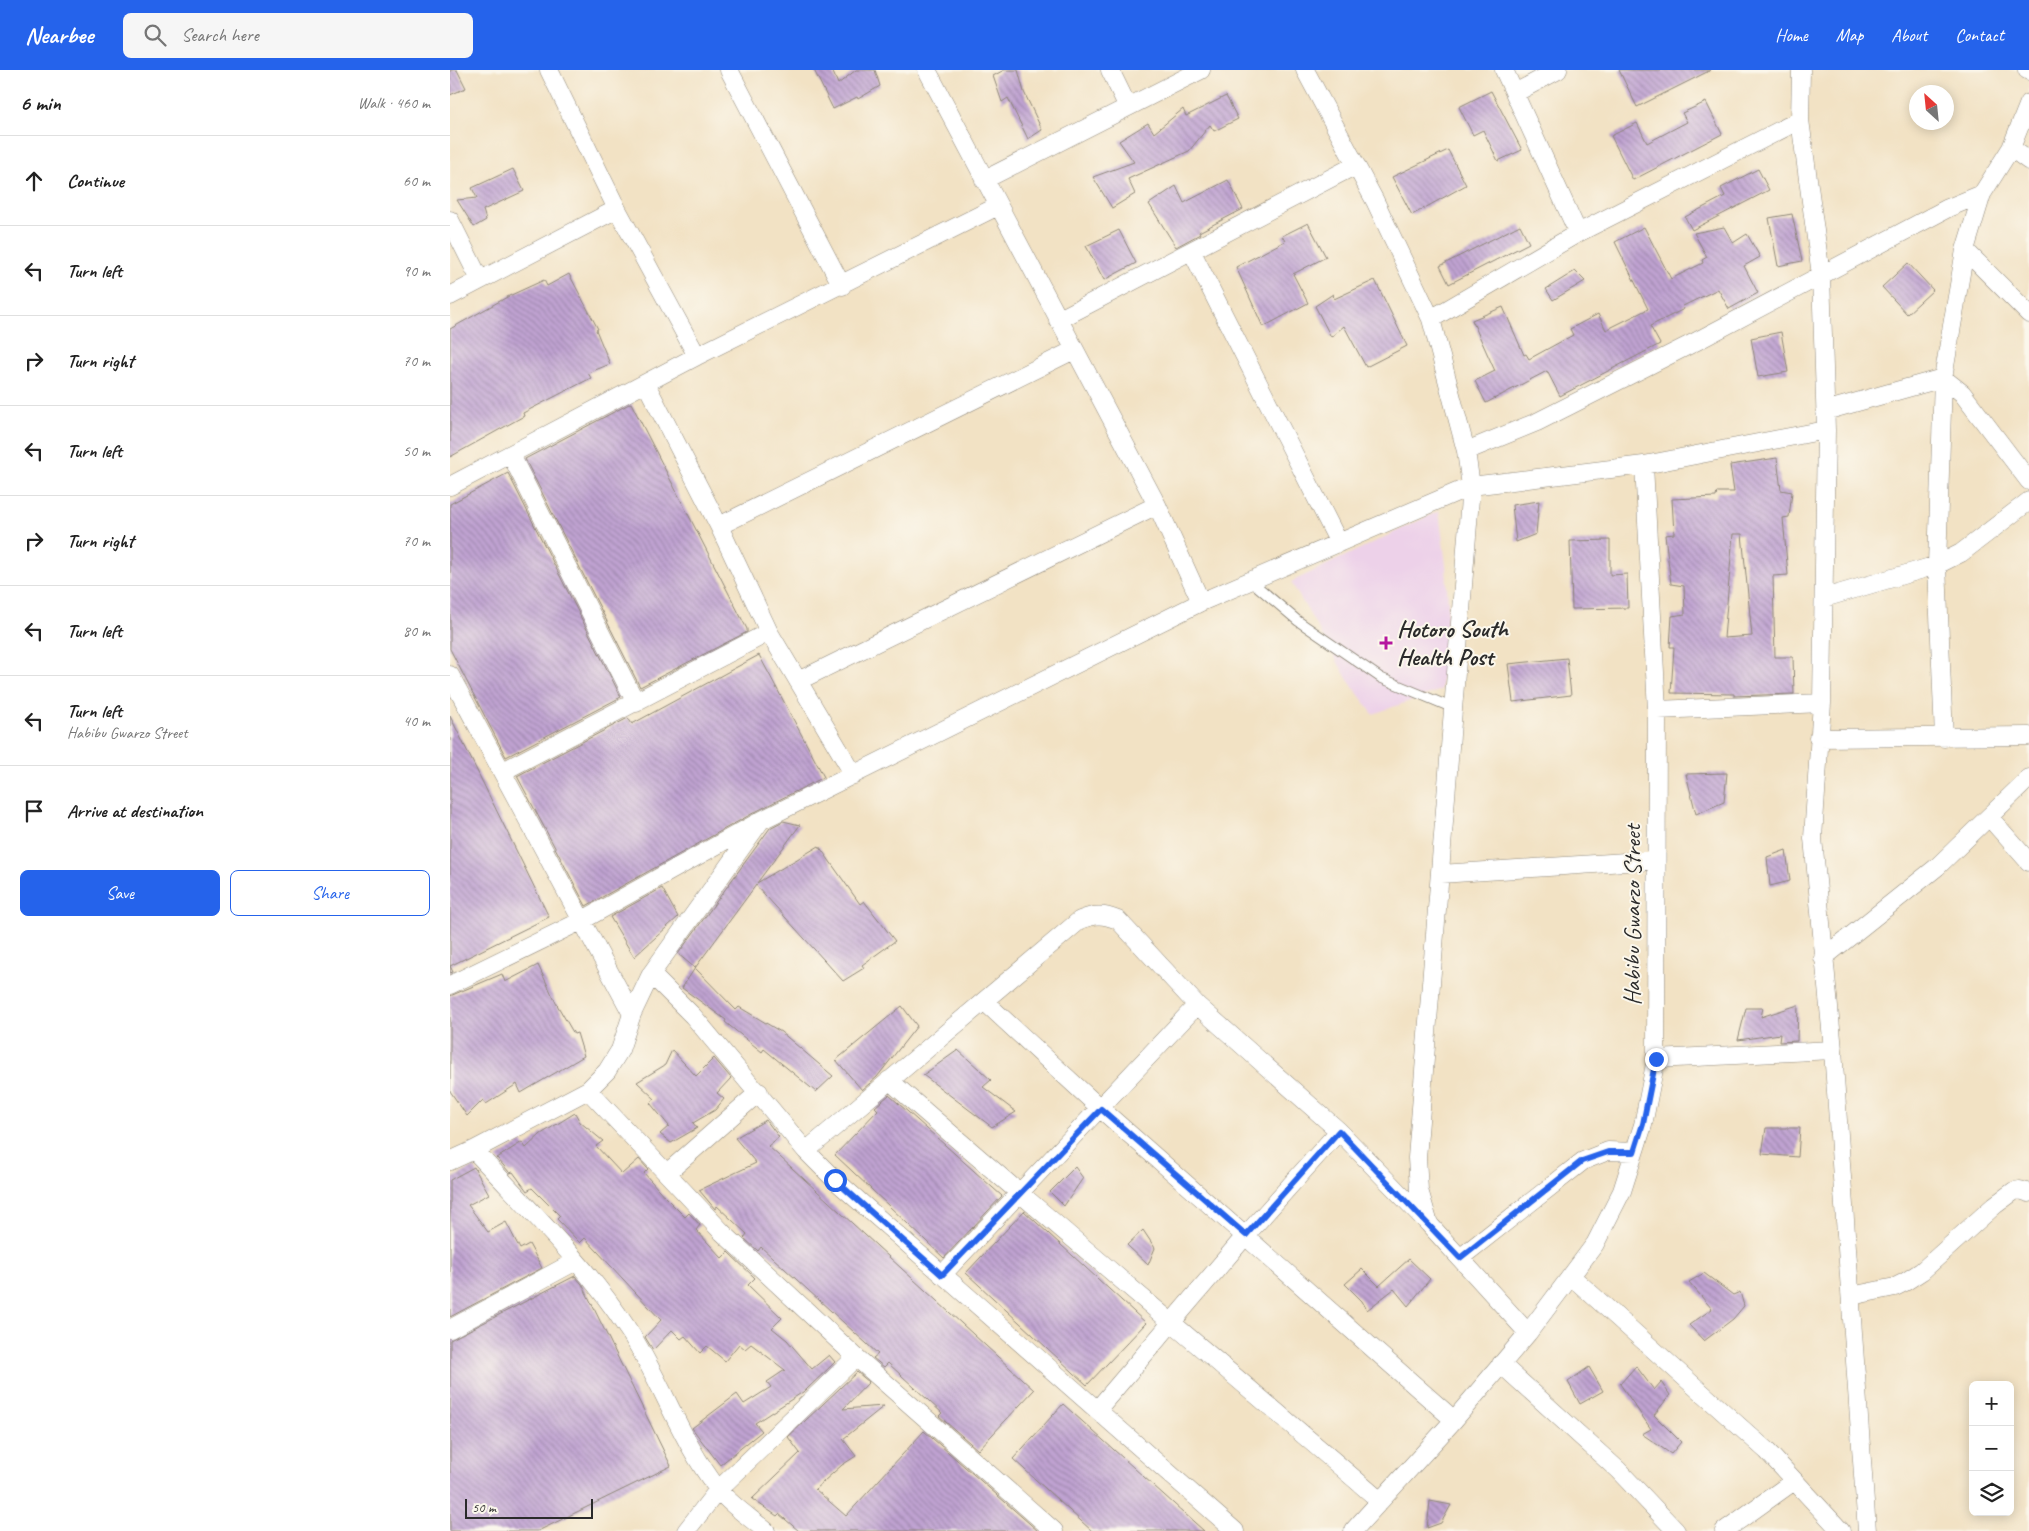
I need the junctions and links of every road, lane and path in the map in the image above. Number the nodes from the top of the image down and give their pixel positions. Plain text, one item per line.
1 (549, 70) edge
2 (729, 70) edge
3 (927, 70) edge
4 (1110, 70) edge
5 (1201, 70) edge
6 (1305, 70) edge
7 (1504, 70) edge
8 (1558, 70) edge
9 (1800, 70) edge
10 (1515, 93) junction
11 (2029, 103) edge
12 (1128, 107) junction
13 (1800, 120) junction
14 (2011, 148) junction
15 (2029, 161) edge
16 (1356, 165) junction
17 (984, 180) junction
18 (1982, 194) junction
19 (998, 206) junction
20 (617, 210) junction
21 (450, 220) edge
22 (1578, 233) junction
23 (1965, 250) junction
24 (1192, 252) junction
25 (1821, 275) junction
26 (480, 280) junction
27 (842, 286) junction
28 (450, 296) edge
29 (2029, 314) edge
30 (1058, 320) junction
31 (1431, 320) junction
32 (1074, 350) junction
33 (697, 356) junction
34 (1944, 378) junction
35 (646, 384) junction
36 (1825, 411) junction
37 (1826, 430) junction
38 (1466, 451) junction
39 (510, 455) junction
40 (1644, 464) junction
41 (2029, 481) edge
42 (450, 486) edge
43 (1471, 486) junction
44 (2029, 502) edge
45 (1156, 506) junction
46 (719, 526) junction
47 (1339, 543) junction
48 (1937, 565) junction
49 (1252, 580) junction
50 (1824, 598) junction
51 (1201, 602) junction
52 (769, 632) junction
53 (450, 675) edge
54 (798, 681) junction
55 (636, 703) junction
56 (1822, 703) junction
57 (1453, 708) junction
58 (1657, 710) junction
59 (2029, 736) edge
60 (1818, 738) junction
61 (1944, 738) junction
62 (503, 774) junction
63 (854, 774) junction
64 (2029, 778) edge
65 (1989, 817) junction
66 (762, 820) junction
67 (1656, 860) junction
68 (2029, 862) edge
69 (1440, 874) junction
70 (581, 921) junction
71 (1823, 958) junction
72 (651, 974) junction
73 (450, 985) edge
74 (985, 1002) junction
75 (1197, 1005) junction
76 (632, 1014) junction
77 (1833, 1050) junction
78 (1656, 1059) junction
79 (889, 1080) junction
80 (588, 1090) junction
81 (759, 1092) junction
82 (1101, 1109) junction
83 (1339, 1131) junction
84 (474, 1150) junction
85 (806, 1150) junction
86 (1634, 1152) junction
87 (450, 1160) edge
88 (666, 1173) junction
89 (2029, 1193) edge
90 (1019, 1194) junction
91 (1429, 1224) junction
92 (1246, 1235) junction
93 (1460, 1258) junction
94 (576, 1261) junction
95 (942, 1275) junction
96 (1571, 1276) junction
97 (1851, 1296) junction
98 (1172, 1321) junction
99 (450, 1329) edge
100 (1528, 1333) junction
101 (856, 1357) junction
102 (1501, 1364) junction
103 (1097, 1410) junction
104 (1454, 1420) junction
105 (1794, 1481) junction
106 (718, 1490) junction
107 (1379, 1500) junction
108 (686, 1531) edge
109 (766, 1531) edge
110 (1054, 1531) edge
111 (1235, 1531) edge
112 (1353, 1531) edge
113 (1676, 1531) edge
114 (1724, 1531) edge
115 (1841, 1531) edge
116 (1867, 1531) edge

1 - 20 street
2 - 27 street
3 - 17 street
4 - 12 street
5 - 12 street
6 - 16 street
7 - 10 street
8 - 10 street
9 - 13 street
10 - 22 street
11 - 14 street
12 - 17 street
13 - 22 street
13 - 25 street
14 - 15 street
14 - 18 street
16 - 24 street
16 - 31 street
17 - 19 street
18 - 23 street
18 - 25 street
19 - 27 street
19 - 30 street
20 - 26 street
20 - 33 street
21 - 26 street
22 - 31 street
23 - 29 street
23 - 34 street
24 - 30 street
24 - 47 street
25 - 36 street
25 - 38 street
26 - 28 street
27 - 33 street
30 - 32 street
31 - 38 street
32 - 45 street
32 - 46 street
33 - 35 street
34 - 36 street
34 - 41 street
34 - 48 street
35 - 39 street
35 - 46 street
36 - 37 street
37 - 40 street
37 - 50 street
38 - 43 street
39 - 42 street
39 - 55 street
40 - 43 street
40 - 58 street, Habibu Gwarzo Street
43 - 47 street
43 - 57 street
44 - 48 street
45 - 51 street
45 - 54 street
46 - 52 street
47 - 49 street
48 - 50 street
48 - 61 street
49 - 51 street
49 - 57 lane
50 - 56 street
51 - 63 street
52 - 54 street
52 - 55 street
53 - 62 street
54 - 63 street
55 - 62 street
56 - 58 street
56 - 60 street
57 - 69 street
58 - 67 street, Habibu Gwarzo Street
59 - 61 street
60 - 61 street
60 - 71 street
62 - 70 street
63 - 66 street
64 - 65 street
65 - 68 street
65 - 71 street
66 - 70 street
66 - 72 street
67 - 69 street
67 - 78 street, Habibu Gwarzo Street
69 - 91 street
70 - 73 street
70 - 76 street
71 - 77 street
72 - 76 street
72 - 81 street
74 - 75 street
74 - 79 street
74 - 82 street
75 - 82 street
75 - 83 street
76 - 80 street
77 - 78 street
77 - 97 street
78 - 86 street, Habibu Gwarzo Street
79 - 85 street
79 - 90 street
80 - 84 street
80 - 88 street
81 - 85 street
81 - 88 street
82 - 90 street
82 - 92 street
83 - 91 street
83 - 92 street
84 - 87 street
84 - 94 street
85 - 95 street
86 - 93 street
86 - 96 street, Habibu Gwarzo Street
88 - 101 street
89 - 97 street
90 - 95 street
90 - 98 street
91 - 93 street
92 - 98 street
92 - 104 street
93 - 100 street
94 - 99 street
94 - 106 street
95 - 103 street
96 - 100 street, Habibu Gwarzo Street
96 - 105 street
97 - 116 street
98 - 103 street
98 - 107 street
100 - 102 street, Habibu Gwarzo Street
101 - 106 street
101 - 110 street
102 - 104 street, Habibu Gwarzo Street
102 - 113 street
103 - 111 street
104 - 107 street, Habibu Gwarzo Street
105 - 114 street
105 - 115 street
106 - 108 street
106 - 109 street
107 - 112 street, Habibu Gwarzo Street

